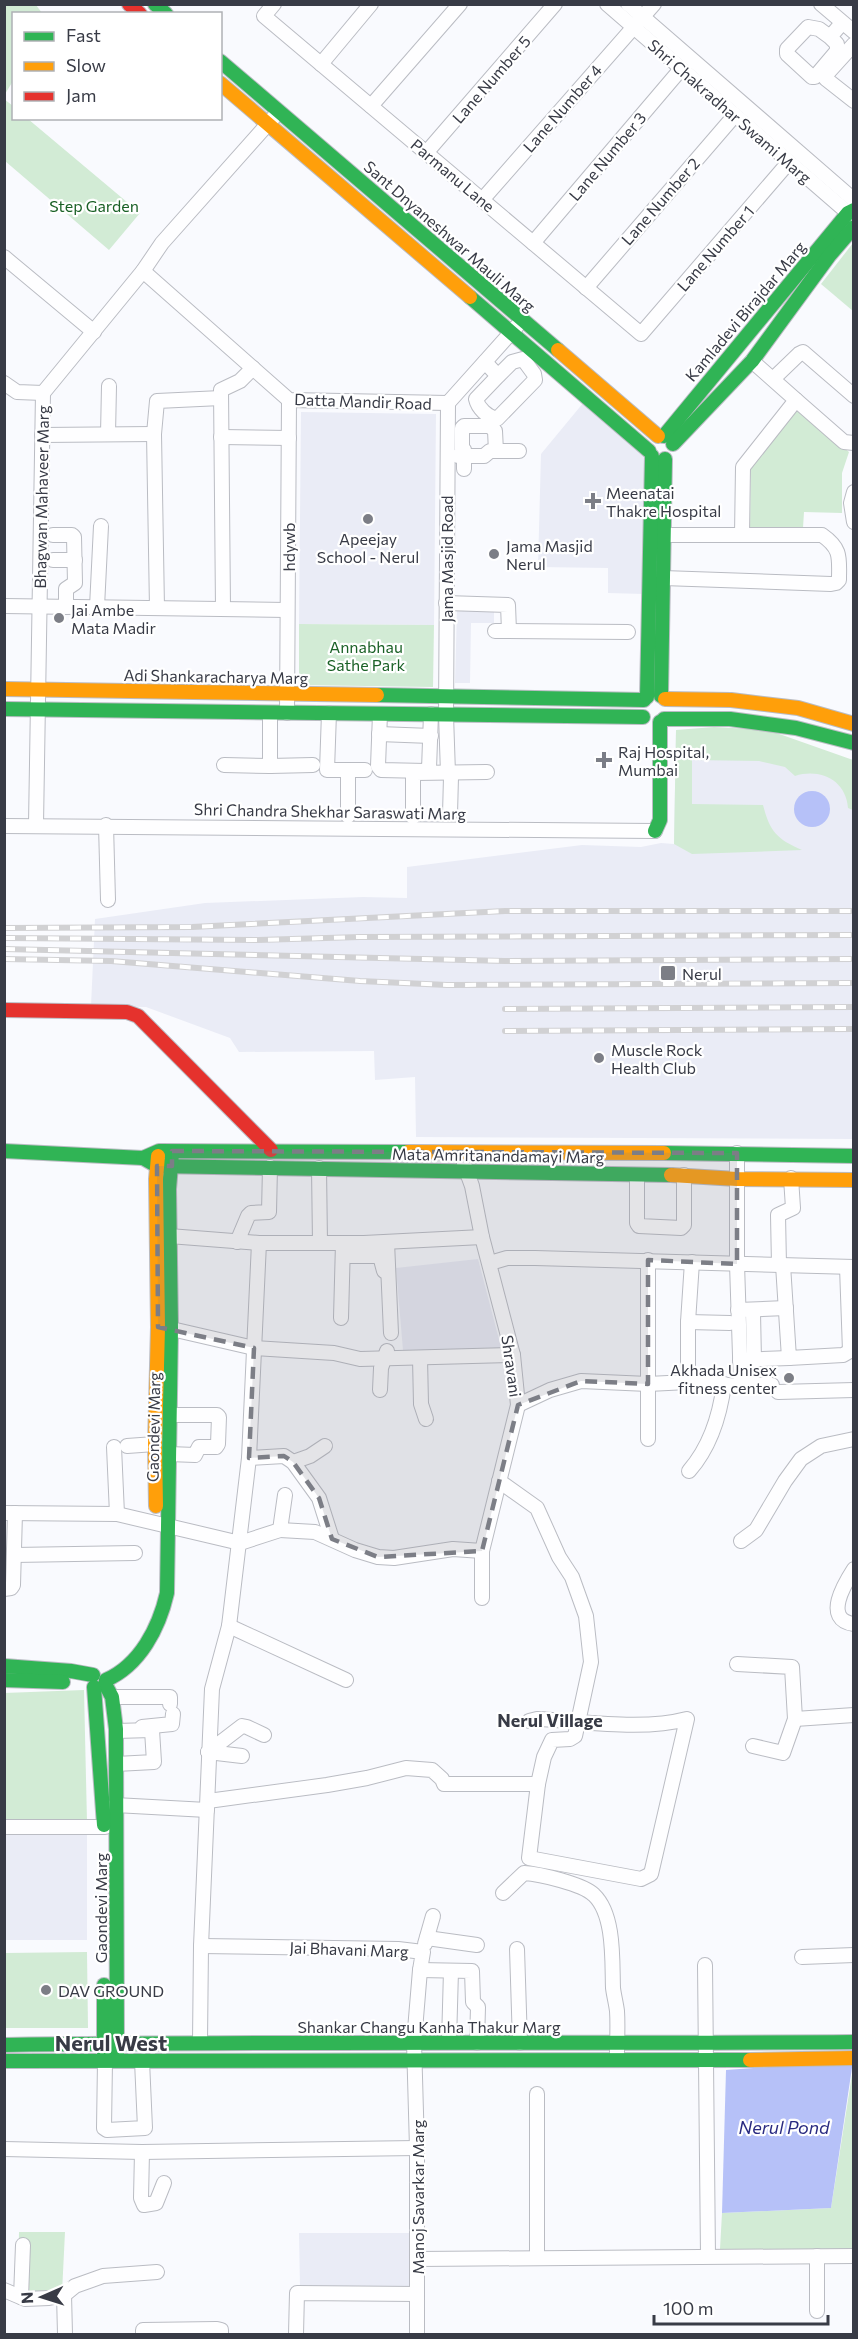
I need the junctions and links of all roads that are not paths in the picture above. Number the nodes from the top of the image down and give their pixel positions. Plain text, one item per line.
1 (274, 4) edge
2 (372, 4) edge
3 (460, 4) edge
4 (555, 4) edge
5 (607, 4) edge
6 (628, 4) edge
7 (654, 4) edge
8 (821, 4) edge
9 (637, 22) junction
10 (842, 23) junction
11 (854, 32) edge
12 (830, 37) dead end
13 (851, 50) edge
14 (222, 62) edge
15 (321, 64) junction
16 (681, 69) junction
17 (222, 85) edge
18 (854, 101) edge
19 (371, 106) junction
20 (279, 111) junction
21 (735, 115) junction
22 (268, 124) junction
23 (426, 153) junction
24 (789, 162) junction
25 (482, 200) junction
26 (852, 210) edge
27 (854, 227) edge
28 (533, 243) junction
29 (4, 257) edge
30 (143, 271) junction
31 (586, 288) junction
32 (523, 320) junction
33 (94, 332) junction
34 (512, 333) junction
35 (641, 334) joint
36 (752, 361) junction
37 (485, 362) junction
38 (253, 368) junction
39 (498, 376) junction
40 (773, 379) junction
41 (4, 383) edge
42 (108, 386) dead end
43 (43, 393) junction
44 (854, 396) edge
45 (221, 398) junction
46 (289, 400) junction
47 (796, 400) junction
48 (448, 403) junction
49 (108, 434) junction
50 (154, 434) junction
51 (42, 435) junction
52 (221, 437) junction
53 (289, 438) junction
54 (665, 439) junction
55 (854, 443) edge
56 (496, 451) junction
57 (519, 451) dead end
58 (655, 455) junction
59 (447, 456) junction
60 (464, 463) junction
61 (854, 492) edge
62 (854, 522) edge
63 (101, 526) dead end
64 (53, 535) dead end
65 (664, 535) junction
66 (742, 535) junction
67 (53, 560) dead end
68 (75, 560) junction
69 (663, 578) junction
70 (446, 603) junction
71 (4, 606) edge
72 (97, 606) junction
73 (39, 607) junction
74 (66, 607) junction
75 (157, 609) junction
76 (223, 609) junction
77 (287, 610) junction
78 (628, 632) dead end
79 (4, 689) edge
80 (38, 690) junction
81 (286, 694) junction
82 (446, 696) junction
83 (654, 698) junction
84 (4, 709) edge
85 (37, 709) junction
86 (287, 713) junction
87 (329, 713) junction
88 (270, 714) junction
89 (381, 714) junction
90 (438, 715) junction
91 (655, 720) junction
92 (854, 724) edge
93 (380, 734) junction
94 (430, 736) junction
95 (854, 743) edge
96 (224, 765) dead end
97 (270, 766) junction
98 (314, 768) junction
99 (348, 770) junction
100 (365, 770) dead end
101 (488, 772) dead end
102 (448, 773) junction
103 (450, 814) dead end
104 (348, 816) dead end
105 (413, 817) dead end
106 (36, 825) junction
107 (106, 825) junction
108 (4, 826) edge
109 (108, 900) dead end
110 (4, 1010) edge
111 (271, 1150) junction
112 (4, 1151) edge
113 (166, 1151) junction
114 (462, 1152) junction
115 (737, 1153) junction
116 (854, 1156) edge
117 (143, 1158) junction
118 (157, 1166) junction
119 (172, 1166) junction
120 (270, 1167) junction
121 (319, 1168) junction
122 (465, 1171) junction
123 (637, 1175) junction
124 (684, 1175) junction
125 (791, 1178) junction
126 (737, 1179) junction
127 (854, 1180) edge
128 (169, 1236) junction
129 (482, 1237) junction
130 (237, 1239) junction
131 (320, 1241) junction
132 (387, 1242) junction
133 (259, 1243) junction
134 (346, 1249) junction
135 (763, 1255) dead end
136 (385, 1258) junction
137 (648, 1260) junction
138 (780, 1261) junction
139 (692, 1262) junction
140 (490, 1263) junction
141 (737, 1264) junction
142 (850, 1267) edge
143 (698, 1293) dead end
144 (786, 1308) junction
145 (738, 1310) junction
146 (753, 1313) dead end
147 (341, 1318) dead end
148 (693, 1322) junction
149 (730, 1323) dead end
150 (165, 1327) junction
151 (391, 1333) dead end
152 (254, 1348) junction
153 (387, 1354) junction
154 (513, 1355) junction
155 (420, 1358) junction
156 (789, 1358) junction
157 (745, 1361) junction
158 (770, 1361) dead end
159 (688, 1382) junction
160 (648, 1384) junction
161 (724, 1384) junction
162 (741, 1384) junction
163 (380, 1390) dead end
164 (854, 1390) edge
165 (518, 1406) junction
166 (170, 1415) junction
167 (426, 1419) dead end
168 (648, 1439) dead end
169 (854, 1439) edge
170 (154, 1444) junction
171 (325, 1446) dead end
172 (169, 1454) junction
173 (249, 1458) junction
174 (293, 1462) junction
175 (689, 1471) dead end
176 (499, 1481) junction
177 (285, 1495) dead end
178 (117, 1514) junction
179 (10, 1518) edge
180 (162, 1524) junction
181 (280, 1530) junction
182 (332, 1539) junction
183 (741, 1541) dead end
184 (240, 1543) junction
185 (482, 1551) junction
186 (135, 1553) dead end
187 (14, 1555) junction
188 (854, 1569) edge
189 (4, 1589) edge
190 (482, 1598) dead end
191 (854, 1624) edge
192 (229, 1626) junction
193 (737, 1664) dead end
194 (4, 1666) edge
195 (4, 1680) edge
196 (346, 1680) dead end
197 (99, 1681) junction
198 (112, 1697) junction
199 (854, 1716) edge
200 (795, 1719) junction
201 (529, 1721) dead end
202 (578, 1721) junction
203 (116, 1730) junction
204 (264, 1735) dead end
205 (753, 1746) dead end
206 (208, 1752) junction
207 (242, 1756) dead end
208 (116, 1764) junction
209 (538, 1785) junction
210 (115, 1805) junction
211 (207, 1805) junction
212 (4, 1827) edge
213 (105, 1827) junction
214 (503, 1893) dead end
215 (433, 1916) dead end
216 (427, 1938) junction
217 (477, 1945) dead end
218 (201, 1946) junction
219 (517, 1949) dead end
220 (423, 1952) junction
221 (854, 1955) edge
222 (802, 1957) dead end
223 (705, 1965) dead end
224 (420, 1970) junction
225 (451, 1971) junction
226 (184, 2042) junction
227 (200, 2042) junction
228 (414, 2042) junction
229 (449, 2042) junction
230 (854, 2042) edge
231 (110, 2043) junction
232 (477, 2043) junction
233 (520, 2043) junction
234 (707, 2043) junction
235 (617, 2044) junction
236 (4, 2045) edge
237 (854, 2058) edge
238 (415, 2060) junction
239 (4, 2061) edge
240 (111, 2061) junction
241 (142, 2061) junction
242 (616, 2061) junction
243 (706, 2061) junction
244 (184, 2062) junction
245 (537, 2094) dead end
246 (417, 2148) junction
247 (4, 2150) edge
248 (142, 2152) junction
249 (164, 2183) dead end
250 (23, 2245) dead end
251 (537, 2256) junction
252 (708, 2256) junction
253 (817, 2256) junction
254 (854, 2256) edge
255 (417, 2259) junction
256 (157, 2272) dead end
257 (4, 2290) edge
258 (417, 2294) junction
259 (64, 2295) junction
260 (21, 2297) junction
261 (818, 2311) dead end
262 (65, 2334) edge
263 (143, 2334) edge
264 (221, 2334) edge
265 (296, 2334) edge
266 (417, 2334) edge

1 - 15 street, Parmanu Lane
2 - 15 street
3 - 19 street
4 - 23 street, Lane Number 5
5 - 9 street, Shri Chakradhar Swami Marg
6 - 9 street, Shri Chakradhar Swami Marg
7 - 9 street, Lane Number 4
8 - 10 street
9 - 16 street, Shri Chakradhar Swami Marg
9 - 25 street, Lane Number 4
9 - 26 street, Shri Chakradhar Swami Marg
10 - 11 street
10 - 12 street
13 - 18 street
14 - 20 street, Sant Dnyaneshwar Mauli Marg
15 - 19 street, Parmanu Lane
16 - 21 street, Shri Chakradhar Swami Marg
16 - 28 street, Lane Number 3
17 - 22 street, Sant Dnyaneshwar Mauli Marg
19 - 23 street, Parmanu Lane
20 - 22 street, Bhagwan Mahaveer Marg
20 - 32 street, Sant Dnyaneshwar Mauli Marg
21 - 24 street, Shri Chakradhar Swami Marg
21 - 31 street, Lane Number 2
22 - 30 street, Bhagwan Mahaveer Marg
22 - 34 street, Sant Dnyaneshwar Mauli Marg
23 - 25 street, Parmanu Lane
24 - 26 street, Shri Chakradhar Swami Marg
24 - 35 street, Lane Number 1
25 - 28 street, Parmanu Lane
26 - 54 street, Kamladevi Birajdar Marg
27 - 36 street, Kamladevi Birajdar Marg
28 - 31 street, Parmanu Lane
29 - 33 street
30 - 33 street, Bhagwan Mahaveer Marg
30 - 38 street, Datta Mandir Road
31 - 35 street, Parmanu Lane
32 - 34 street, Datta Mandir Road
32 - 54 street, Sant Dnyaneshwar Mauli Marg
33 - 43 street, Bhagwan Mahaveer Marg
34 - 37 street, Datta Mandir Road
34 - 58 street, Sant Dnyaneshwar Mauli Marg
36 - 40 street
36 - 54 street, Kamladevi Birajdar Marg
37 - 39 street
37 - 48 street, Datta Mandir Road
38 - 45 street
38 - 46 street, Datta Mandir Road
39 - 39 street
40 - 44 street
40 - 47 street
41 - 43 street
42 - 49 street
43 - 51 street, Bhagwan Mahaveer Marg
45 - 50 street
45 - 52 street
46 - 48 street, Datta Mandir Road
46 - 53 street, hdywb
47 - 55 street
47 - 66 street
48 - 59 street, Jama Masjid Road
49 - 50 street
49 - 51 street
50 - 75 street
51 - 73 street, Bhagwan Mahaveer Marg
52 - 53 street
52 - 76 street
53 - 77 street, hdywb
54 - 58 street
54 - 58 street
56 - 57 street
56 - 60 street
56 - 60 street
58 - 65 street
58 - 83 street
59 - 60 street
59 - 70 street, Jama Masjid Road
61 - 62 street
63 - 72 street
64 - 68 street
65 - 66 street
65 - 69 street
66 - 69 street
67 - 68 street
68 - 74 street
69 - 83 street
70 - 78 street
70 - 82 street, Jama Masjid Road
71 - 73 street
72 - 74 street
72 - 75 street
73 - 74 street
73 - 80 street, Bhagwan Mahaveer Marg
75 - 76 street
76 - 77 street
77 - 81 street, hdywb
79 - 80 street, Adi Shankaracharya Marg
80 - 81 street, Adi Shankaracharya Marg
80 - 85 street, Bhagwan Mahaveer Marg
81 - 82 street, Adi Shankaracharya Marg
81 - 86 street, hdywb
82 - 83 street, Adi Shankaracharya Marg
82 - 90 street, Jama Masjid Road
83 - 91 street
83 - 91 street
83 - 92 street, Adi Shankaracharya Marg
84 - 85 street
85 - 88 street
85 - 106 street, Bhagwan Mahaveer Marg
86 - 87 street
86 - 88 street
87 - 89 street
87 - 98 street
88 - 97 street
89 - 90 street
89 - 93 street
90 - 91 street
90 - 94 street
90 - 102 street
91 - 95 street
91 - 107 street, Shri Chandra Shekhar Saraswati Marg
93 - 94 street
93 - 94 street
96 - 97 street
97 - 98 street
98 - 99 street
99 - 100 street
99 - 104 street
101 - 102 street
102 - 103 street
102 - 105 street
106 - 107 street, Shri Chandra Shekhar Saraswati Marg
106 - 108 street, Shri Chandra Shekhar Saraswati Marg
107 - 109 street
110 - 111 street
111 - 113 street, Mata Amritanandamayi Marg
111 - 114 street, Mata Amritanandamayi Marg
112 - 117 street, Mata Amritanandamayi Marg
113 - 117 street, Mata Amritanandamayi Marg
113 - 118 street, Gaondevi Marg
113 - 119 street, Gaondevi Marg
114 - 115 street, Mata Amritanandamayi Marg
114 - 122 street, Shravani
115 - 116 street, Mata Amritanandamayi Marg
115 - 126 street
117 - 118 street, Mata Amritanandamayi Marg
118 - 119 street, Mata Amritanandamayi Marg
118 - 150 street, Gaondevi Marg
119 - 120 street, Mata Amritanandamayi Marg
119 - 128 street, Gaondevi Marg
120 - 121 street, Mata Amritanandamayi Marg
120 - 130 street
121 - 122 street, Mata Amritanandamayi Marg
121 - 131 street
122 - 123 street, Mata Amritanandamayi Marg
122 - 129 street, Shravani
123 - 124 street, Mata Amritanandamayi Marg
123 - 124 street
124 - 126 street, Mata Amritanandamayi Marg
125 - 126 street, Mata Amritanandamayi Marg
125 - 127 street, Mata Amritanandamayi Marg
125 - 138 street
126 - 141 street
128 - 130 street
128 - 150 street, Gaondevi Marg
129 - 132 street
129 - 140 street, Shravani
130 - 131 street
130 - 133 street
131 - 133 street
131 - 134 street
132 - 134 street
132 - 136 street
133 - 152 street
134 - 136 street
134 - 147 street
135 - 138 street
136 - 151 street
137 - 139 street
137 - 140 street
137 - 160 street
138 - 141 street
138 - 142 street
138 - 144 street
139 - 141 street
139 - 148 street
140 - 154 street, Shravani
141 - 145 street
142 - 156 street
143 - 148 street
144 - 145 street
144 - 156 street
145 - 157 street
146 - 157 street
148 - 149 street
148 - 159 street
150 - 152 street
150 - 166 street, Gaondevi Marg
150 - 170 street, Gaondevi Marg
152 - 153 street
152 - 173 street
153 - 155 street
153 - 163 street
154 - 155 street
154 - 165 street, Shravani
155 - 167 street
156 - 157 street
157 - 158 street
157 - 162 street
159 - 160 street
159 - 161 street
160 - 165 street
160 - 168 street
161 - 162 street
161 - 175 street
162 - 164 street
165 - 176 street, Shravani
166 - 172 street, Gaondevi Marg
166 - 172 street
169 - 183 street
170 - 178 street
170 - 180 street, Gaondevi Marg
171 - 174 street
172 - 180 street, Gaondevi Marg
173 - 174 street
173 - 184 street
174 - 182 street
176 - 185 street, Shravani
176 - 202 street
177 - 181 street
178 - 179 street
178 - 180 street
179 - 187 street
180 - 184 street
180 - 197 street, Gaondevi Marg
181 - 182 street
181 - 184 street
182 - 185 street
184 - 192 street
185 - 190 street, Shravani
186 - 187 street
187 - 189 street
188 - 191 street
192 - 196 street
192 - 206 street
193 - 200 street
194 - 197 street
195 - 197 street
197 - 198 street, Gaondevi Marg
197 - 213 street, Gaondevi Marg
198 - 203 street, Gaondevi Marg
198 - 203 street
199 - 200 street
200 - 205 street
201 - 202 street
202 - 209 street
202 - 209 street
203 - 208 street, Gaondevi Marg
203 - 208 street
204 - 206 street
206 - 207 street
206 - 211 street
208 - 210 street, Gaondevi Marg
209 - 211 street
210 - 211 street
210 - 231 street, Gaondevi Marg
211 - 218 street
212 - 213 street
213 - 231 street, Gaondevi Marg
214 - 235 street
215 - 216 street
216 - 217 street
216 - 220 street
218 - 220 street, Jai Bhavani Marg
218 - 227 street
219 - 233 street
220 - 224 street, Jai Bhavani Marg
221 - 222 street
223 - 234 street
224 - 225 street
224 - 228 street, Jai Bhavani Marg
225 - 229 street
225 - 232 street
226 - 227 street, Shankar Changu Kanha Thakur Marg
226 - 231 street, Shankar Changu Kanha Thakur Marg
226 - 244 street
227 - 228 street, Shankar Changu Kanha Thakur Marg
228 - 229 street, Shankar Changu Kanha Thakur Marg
228 - 238 street, Jai Bhavani Marg
229 - 232 street, Shankar Changu Kanha Thakur Marg
230 - 234 street, Shankar Changu Kanha Thakur Marg
231 - 236 street, Shankar Changu Kanha Thakur Marg
231 - 240 street, Gaondevi Marg
232 - 233 street, Shankar Changu Kanha Thakur Marg
233 - 235 street, Shankar Changu Kanha Thakur Marg
234 - 235 street, Shankar Changu Kanha Thakur Marg
234 - 243 street
235 - 242 street
237 - 243 street
238 - 242 street
238 - 244 street
238 - 246 street, Manoj Savarkar Marg
239 - 240 street
240 - 241 street
240 - 241 street
241 - 244 street
242 - 243 street
243 - 252 street
245 - 251 street
246 - 248 street
246 - 255 street, Manoj Savarkar Marg
247 - 248 street
248 - 249 street
250 - 260 street
251 - 252 street
251 - 255 street
252 - 253 street
253 - 254 street
253 - 261 street
255 - 258 street, Manoj Savarkar Marg
256 - 259 street
257 - 260 street
258 - 265 street
258 - 266 street, Manoj Savarkar Marg
259 - 260 street
259 - 262 street
263 - 264 street

